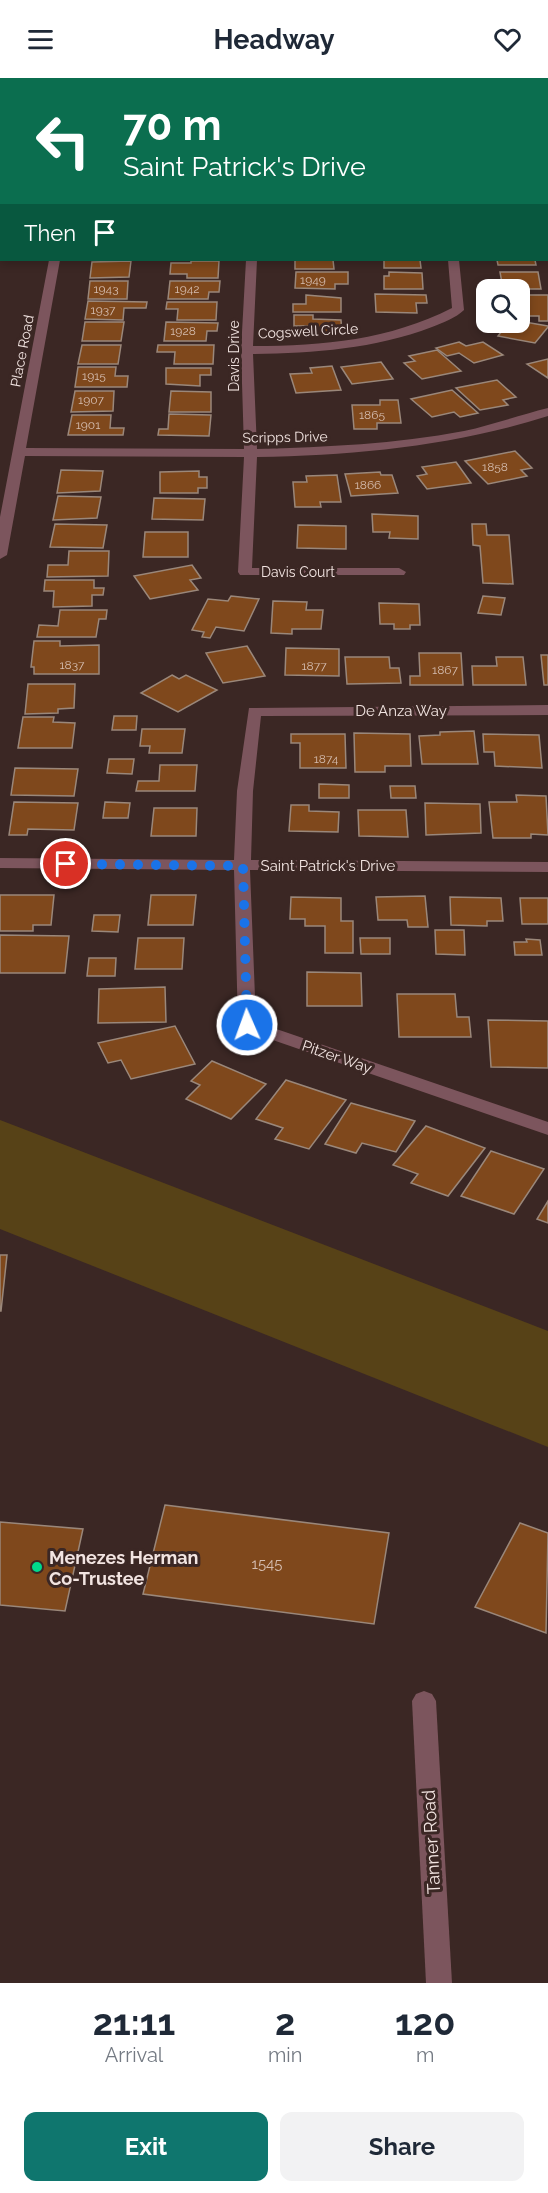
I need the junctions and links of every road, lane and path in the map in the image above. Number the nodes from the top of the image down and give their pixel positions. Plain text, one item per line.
1 (54, 261) edge
2 (251, 261) edge
3 (453, 261) edge
4 (247, 350) junction
5 (548, 412) edge
6 (18, 452) junction
7 (251, 453) junction
8 (0, 555) edge
9 (399, 572) dead end
10 (548, 710) edge
11 (254, 711) joint
12 (0, 863) edge
13 (243, 866) junction
14 (548, 867) edge
15 (548, 1129) edge
16 (423, 1701) dead end
17 (439, 1983) edge

1 - 6 street, Place Road
2 - 4 street, Davis Drive
3 - 4 street, Cogswell Circle
4 - 7 street, Davis Drive
5 - 7 street, Scripps Drive
6 - 7 street, Scripps Drive
6 - 8 street, Place Road
7 - 9 street, Davis Court
10 - 11 street, De Anza Way
11 - 13 street, Pitzer Way
12 - 13 street, Saint Patrick's Drive
13 - 14 street, Saint Patrick's Drive
13 - 15 street, Pitzer Way
16 - 17 street, Tanner Road

